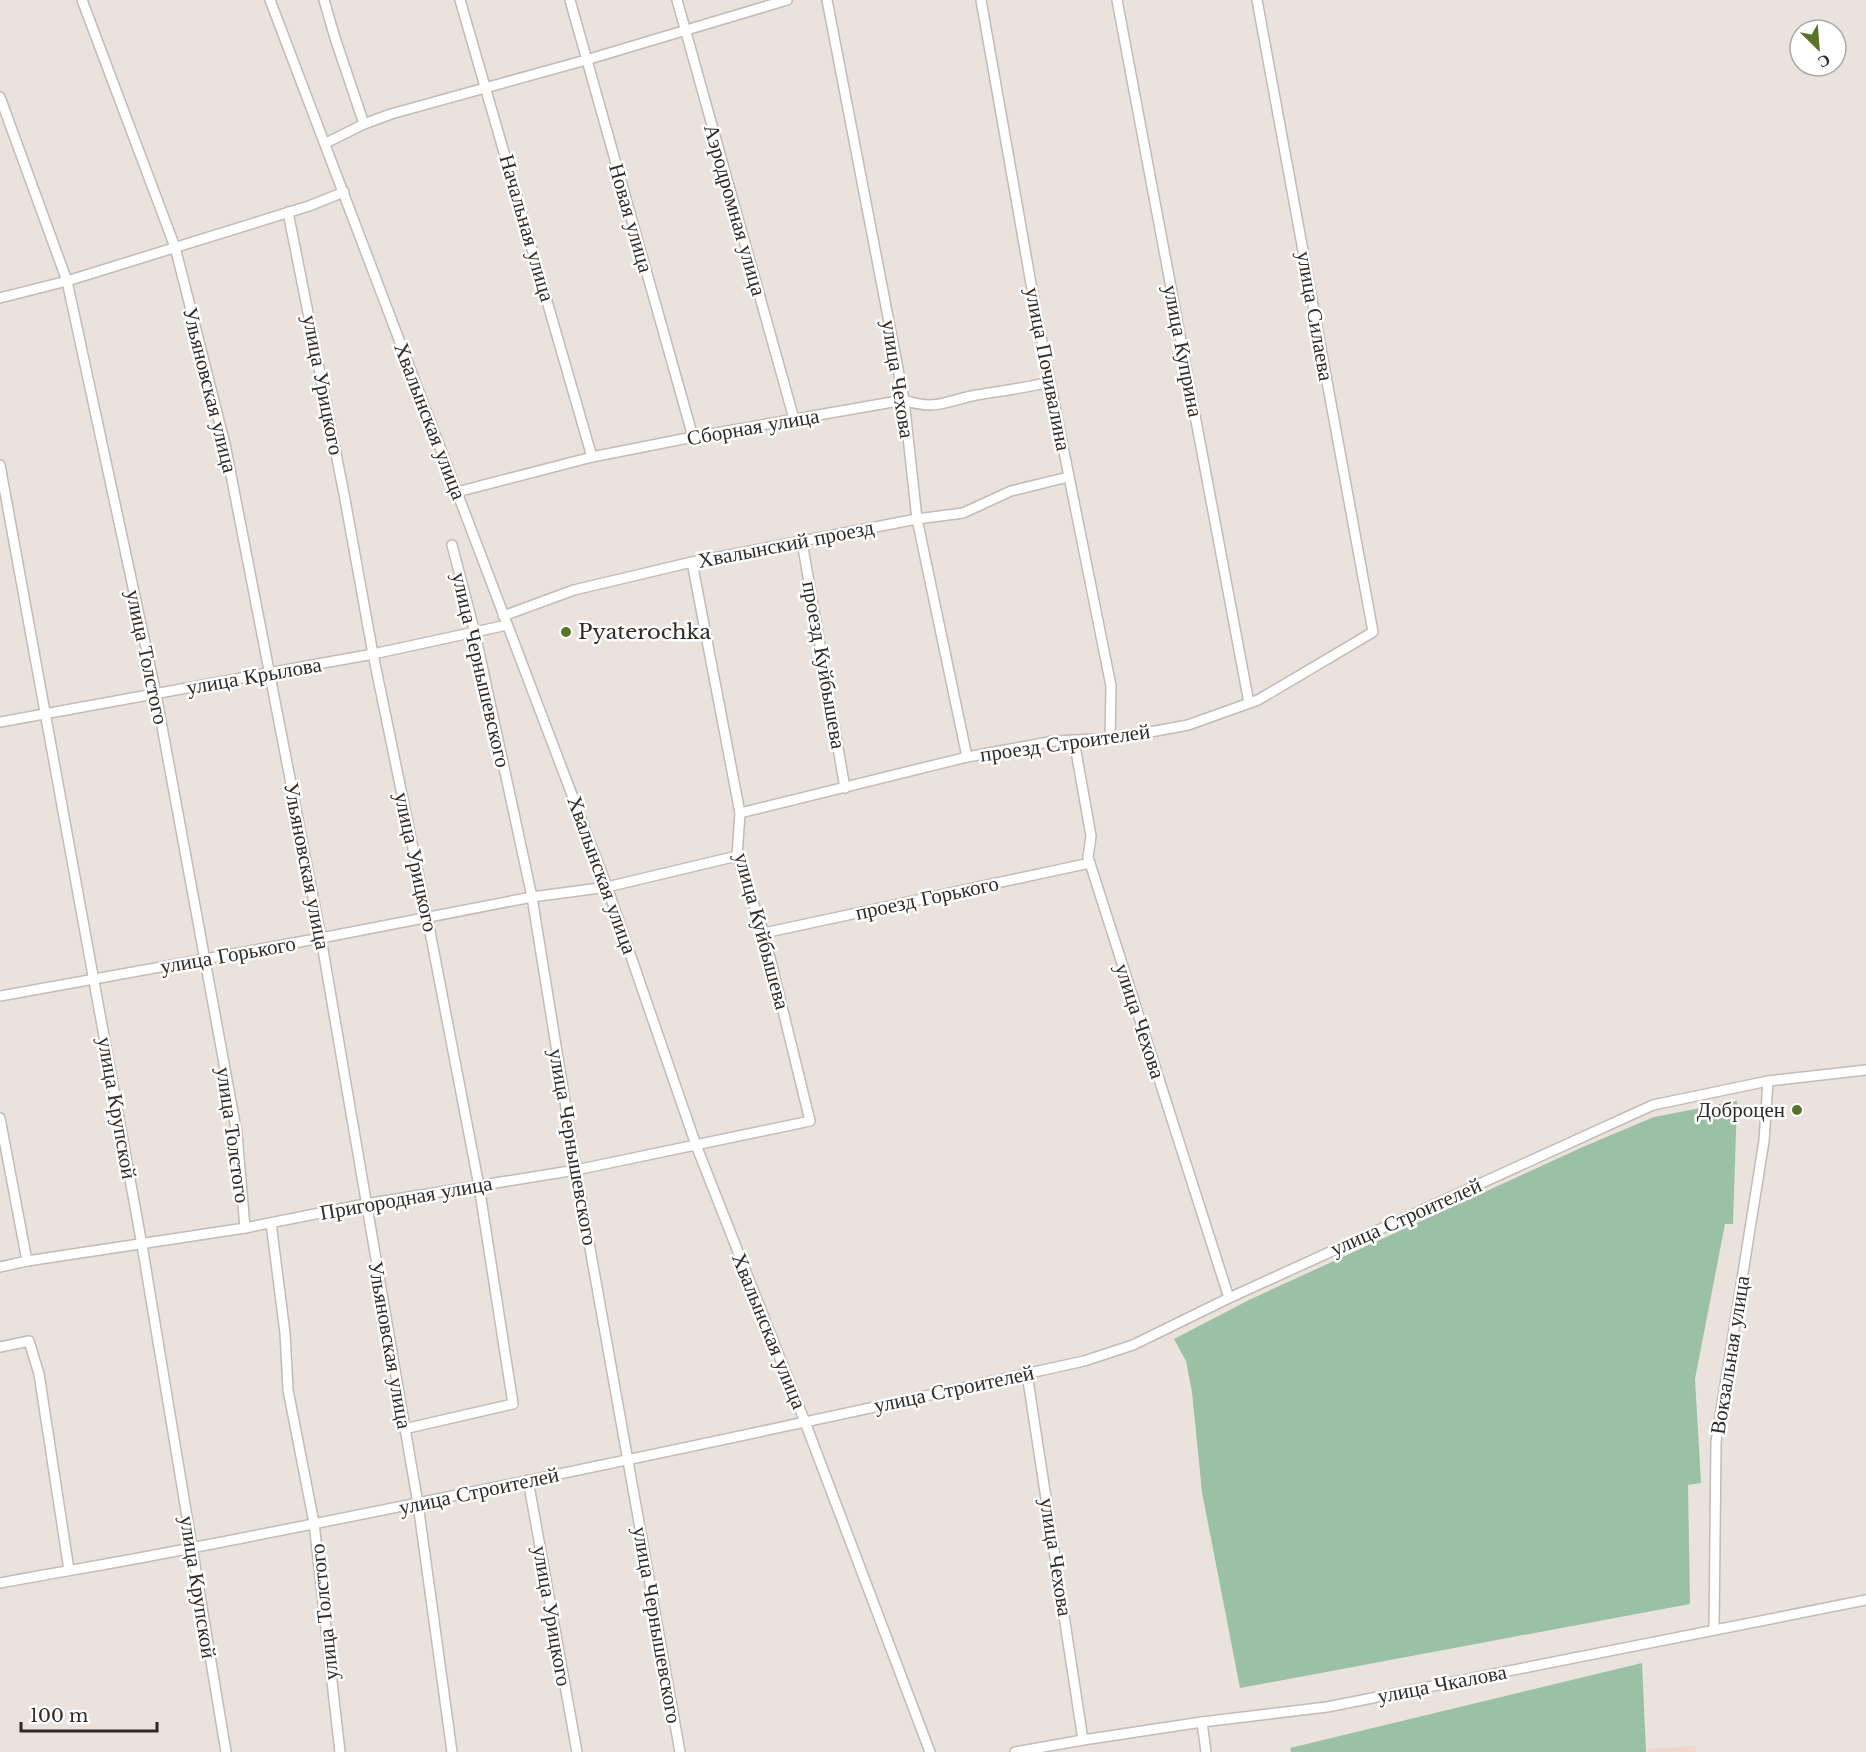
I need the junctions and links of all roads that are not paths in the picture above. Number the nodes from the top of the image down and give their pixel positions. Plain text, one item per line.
1 (82, 0) edge
2 (270, 0) edge
3 (324, 0) edge
4 (460, 0) edge
5 (570, 0) edge
6 (677, 0) edge
7 (787, 0) edge
8 (827, 0) edge
9 (981, 0) edge
10 (1117, 0) edge
11 (1257, 0) edge
12 (685, 30) junction
13 (586, 60) junction
14 (486, 87) junction
15 (0, 97) edge
16 (364, 124) junction
17 (326, 143) junction
18 (344, 192) junction
19 (288, 212) junction
20 (175, 247) junction
21 (67, 281) junction
22 (0, 298) edge
23 (1050, 382) junction
24 (904, 400) junction
25 (794, 419) junction
26 (693, 437) junction
27 (592, 457) junction
28 (0, 465) edge
29 (1068, 477) junction
30 (457, 492) junction
31 (918, 519) junction
32 (802, 542) junction
33 (452, 545) dead end
34 (692, 562) junction
35 (505, 621) junction
36 (1373, 632) joint
37 (475, 633) junction
38 (373, 654) junction
39 (268, 672) junction
40 (156, 694) junction
41 (1249, 703) junction
42 (45, 713) junction
43 (0, 722) edge
44 (1110, 738) junction
45 (1074, 740) junction
46 (967, 757) junction
47 (845, 788) junction
48 (740, 813) junction
49 (737, 856) junction
50 (1090, 863) junction
51 (607, 887) junction
52 (532, 897) junction
53 (427, 916) junction
54 (764, 933) junction
55 (321, 938) junction
56 (204, 959) junction
57 (93, 979) junction
58 (0, 996) edge
59 (1866, 1070) edge
60 (1768, 1081) junction
61 (0, 1118) edge
62 (810, 1121) joint
63 (696, 1145) junction
64 (576, 1170) junction
65 (479, 1186) junction
66 (365, 1204) junction
67 (271, 1223) junction
68 (245, 1228) junction
69 (142, 1245) junction
70 (27, 1261) junction
71 (0, 1267) edge
72 (1229, 1298) junction
73 (0, 1347) edge
74 (1027, 1374) junction
75 (805, 1422) junction
76 (404, 1429) junction
77 (627, 1461) junction
78 (528, 1480) junction
79 (418, 1504) junction
80 (314, 1523) junction
81 (192, 1548) junction
82 (69, 1570) junction
83 (0, 1583) edge
84 (1866, 1600) edge
85 (1714, 1630) junction
86 (1202, 1722) junction
87 (1083, 1740) junction
88 (226, 1752) edge
89 (340, 1752) edge
90 (452, 1752) edge
91 (577, 1752) edge
92 (680, 1752) edge
93 (930, 1752) edge
94 (1015, 1752) edge
95 (1206, 1752) edge

1 - 20 street, Ульяновская улица
2 - 17 street, Хвалынская улица
3 - 16 street
4 - 14 street, Начальная улица
5 - 13 street, Новая улица
6 - 12 street, Аэродромная улица
7 - 12 street
8 - 24 street, улица Чехова
9 - 23 street, улица Почивалина
10 - 41 street, улица Куприна
11 - 36 street, улица Силаева
12 - 13 street
12 - 25 street, Аэродромная улица
13 - 14 street
13 - 26 street, Новая улица
14 - 16 street
14 - 27 street, Начальная улица
15 - 21 street, улица Толстого
16 - 17 street
17 - 18 street, Хвалынская улица
18 - 19 street
18 - 30 street, Хвалынская улица
19 - 20 street
19 - 38 street, улица Урицкого
20 - 21 street
20 - 39 street, Ульяновская улица
21 - 22 street
21 - 40 street, улица Толстого
23 - 24 street, Сборная улица
23 - 29 street, улица Почивалина
24 - 25 street, Сборная улица
24 - 31 street, улица Чехова
25 - 26 street, Сборная улица
26 - 27 street, Сборная улица
27 - 30 street, Сборная улица
28 - 42 street, улица Крупской
29 - 31 street, Хвалынский проезд
29 - 44 street, улица Почивалина
30 - 35 street, Хвалынская улица
31 - 32 street, Хвалынский проезд
31 - 46 street, улица Чехова
32 - 34 street, Хвалынский проезд
32 - 47 street, проезд Куйбышева
33 - 37 street, улица Чернышевского
34 - 35 street, Хвалынский проезд
34 - 48 street, улица Куйбышева
35 - 37 street, улица Крылова
35 - 51 street, Хвалынская улица
36 - 41 street, проезд Строителей
37 - 38 street, улица Крылова
37 - 52 street, улица Чернышевского
38 - 39 street, улица Крылова
38 - 53 street, улица Урицкого
39 - 40 street, улица Крылова
39 - 55 street, Ульяновская улица
40 - 42 street, улица Крылова
40 - 56 street, улица Толстого
41 - 44 street, проезд Строителей
42 - 43 street, улица Крылова
42 - 57 street, улица Крупской
44 - 45 street, проезд Строителей
45 - 46 street, проезд Строителей
45 - 50 street, улица Чехова
46 - 47 street, проезд Строителей
47 - 48 street, проезд Строителей
48 - 49 street, улица Куйбышева
49 - 51 street, улица Горького
49 - 54 street, улица Куйбышева
50 - 54 street, проезд Горького
50 - 72 street, улица Чехова
51 - 52 street, улица Горького
51 - 63 street, Хвалынская улица
52 - 53 street, улица Горького
52 - 64 street, улица Чернышевского
53 - 55 street, улица Горького
53 - 65 street, улица Урицкого
54 - 62 street, улица Куйбышева
55 - 56 street, улица Горького
55 - 66 street, Ульяновская улица
56 - 57 street, улица Горького
56 - 68 street, улица Толстого
57 - 58 street, улица Горького
57 - 69 street, улица Крупской
59 - 60 street, улица Строителей
60 - 72 street, улица Строителей
60 - 85 street, Вокзальная улица
61 - 70 street
62 - 63 street, Пригородная улица
63 - 64 street, Пригородная улица
63 - 75 street, Хвалынская улица
64 - 65 street, Пригородная улица
64 - 77 street, улица Чернышевского
65 - 66 street, Пригородная улица
65 - 76 street, улица Урицкого
66 - 67 street, Пригородная улица
66 - 76 street, Ульяновская улица
67 - 68 street, Пригородная улица
67 - 80 street, улица Толстого
68 - 69 street, Пригородная улица
69 - 70 street, Пригородная улица
69 - 81 street, улица Крупской
70 - 71 street, Пригородная улица
72 - 74 street, улица Строителей
73 - 82 street
74 - 75 street, улица Строителей
74 - 87 street, улица Чехова
75 - 77 street, улица Строителей
75 - 93 street, Хвалынская улица
76 - 79 street, Ульяновская улица
77 - 78 street, улица Строителей
77 - 92 street, улица Чернышевского
78 - 79 street, улица Строителей
78 - 91 street, улица Урицкого
79 - 80 street, улица Строителей
79 - 90 street, Ульяновская улица
80 - 81 street, улица Строителей
80 - 89 street, улица Толстого
81 - 82 street, улица Строителей
81 - 88 street, улица Крупской
82 - 83 street, улица Строителей
84 - 85 street, улица Чкалова
85 - 86 street, улица Чкалова
86 - 87 street, улица Чкалова
86 - 95 street
87 - 94 street, улица Чкалова

